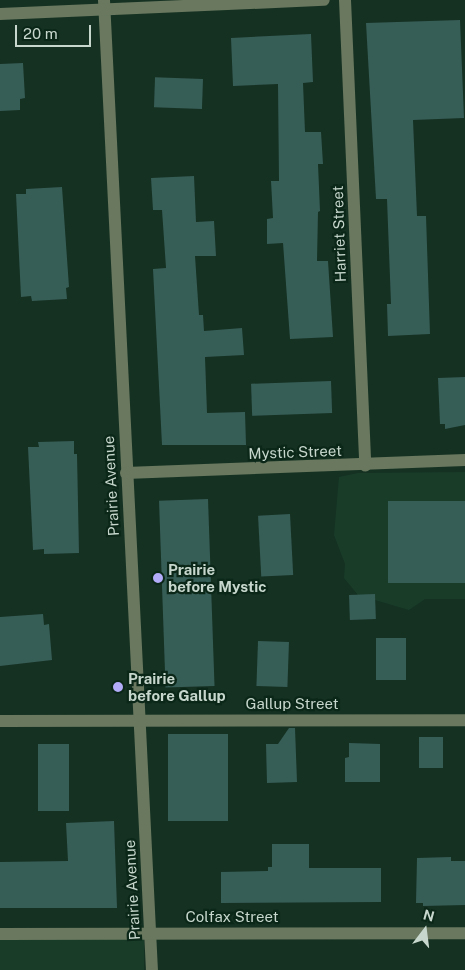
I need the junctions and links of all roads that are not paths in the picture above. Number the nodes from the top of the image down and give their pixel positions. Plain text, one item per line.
1 (324, 0) edge
2 (345, 0) edge
3 (104, 5) edge
4 (0, 14) edge
5 (465, 460) edge
6 (364, 466) junction
7 (126, 473) junction
8 (465, 720) edge
9 (0, 721) edge
10 (140, 721) junction
11 (465, 932) edge
12 (151, 933) junction
13 (0, 934) edge
14 (152, 970) edge

1 - 3 street
2 - 6 street, Harriet Street
3 - 4 street
3 - 7 street, Prairie Avenue
5 - 6 street, Mystic Street
6 - 7 street, Mystic Street
7 - 10 street, Prairie Avenue
8 - 10 street, Gallup Street
9 - 10 street, Gallup Street
10 - 12 street, Prairie Avenue
11 - 12 street, Colfax Street
12 - 13 street, Colfax Street
12 - 14 street, Prairie Avenue

